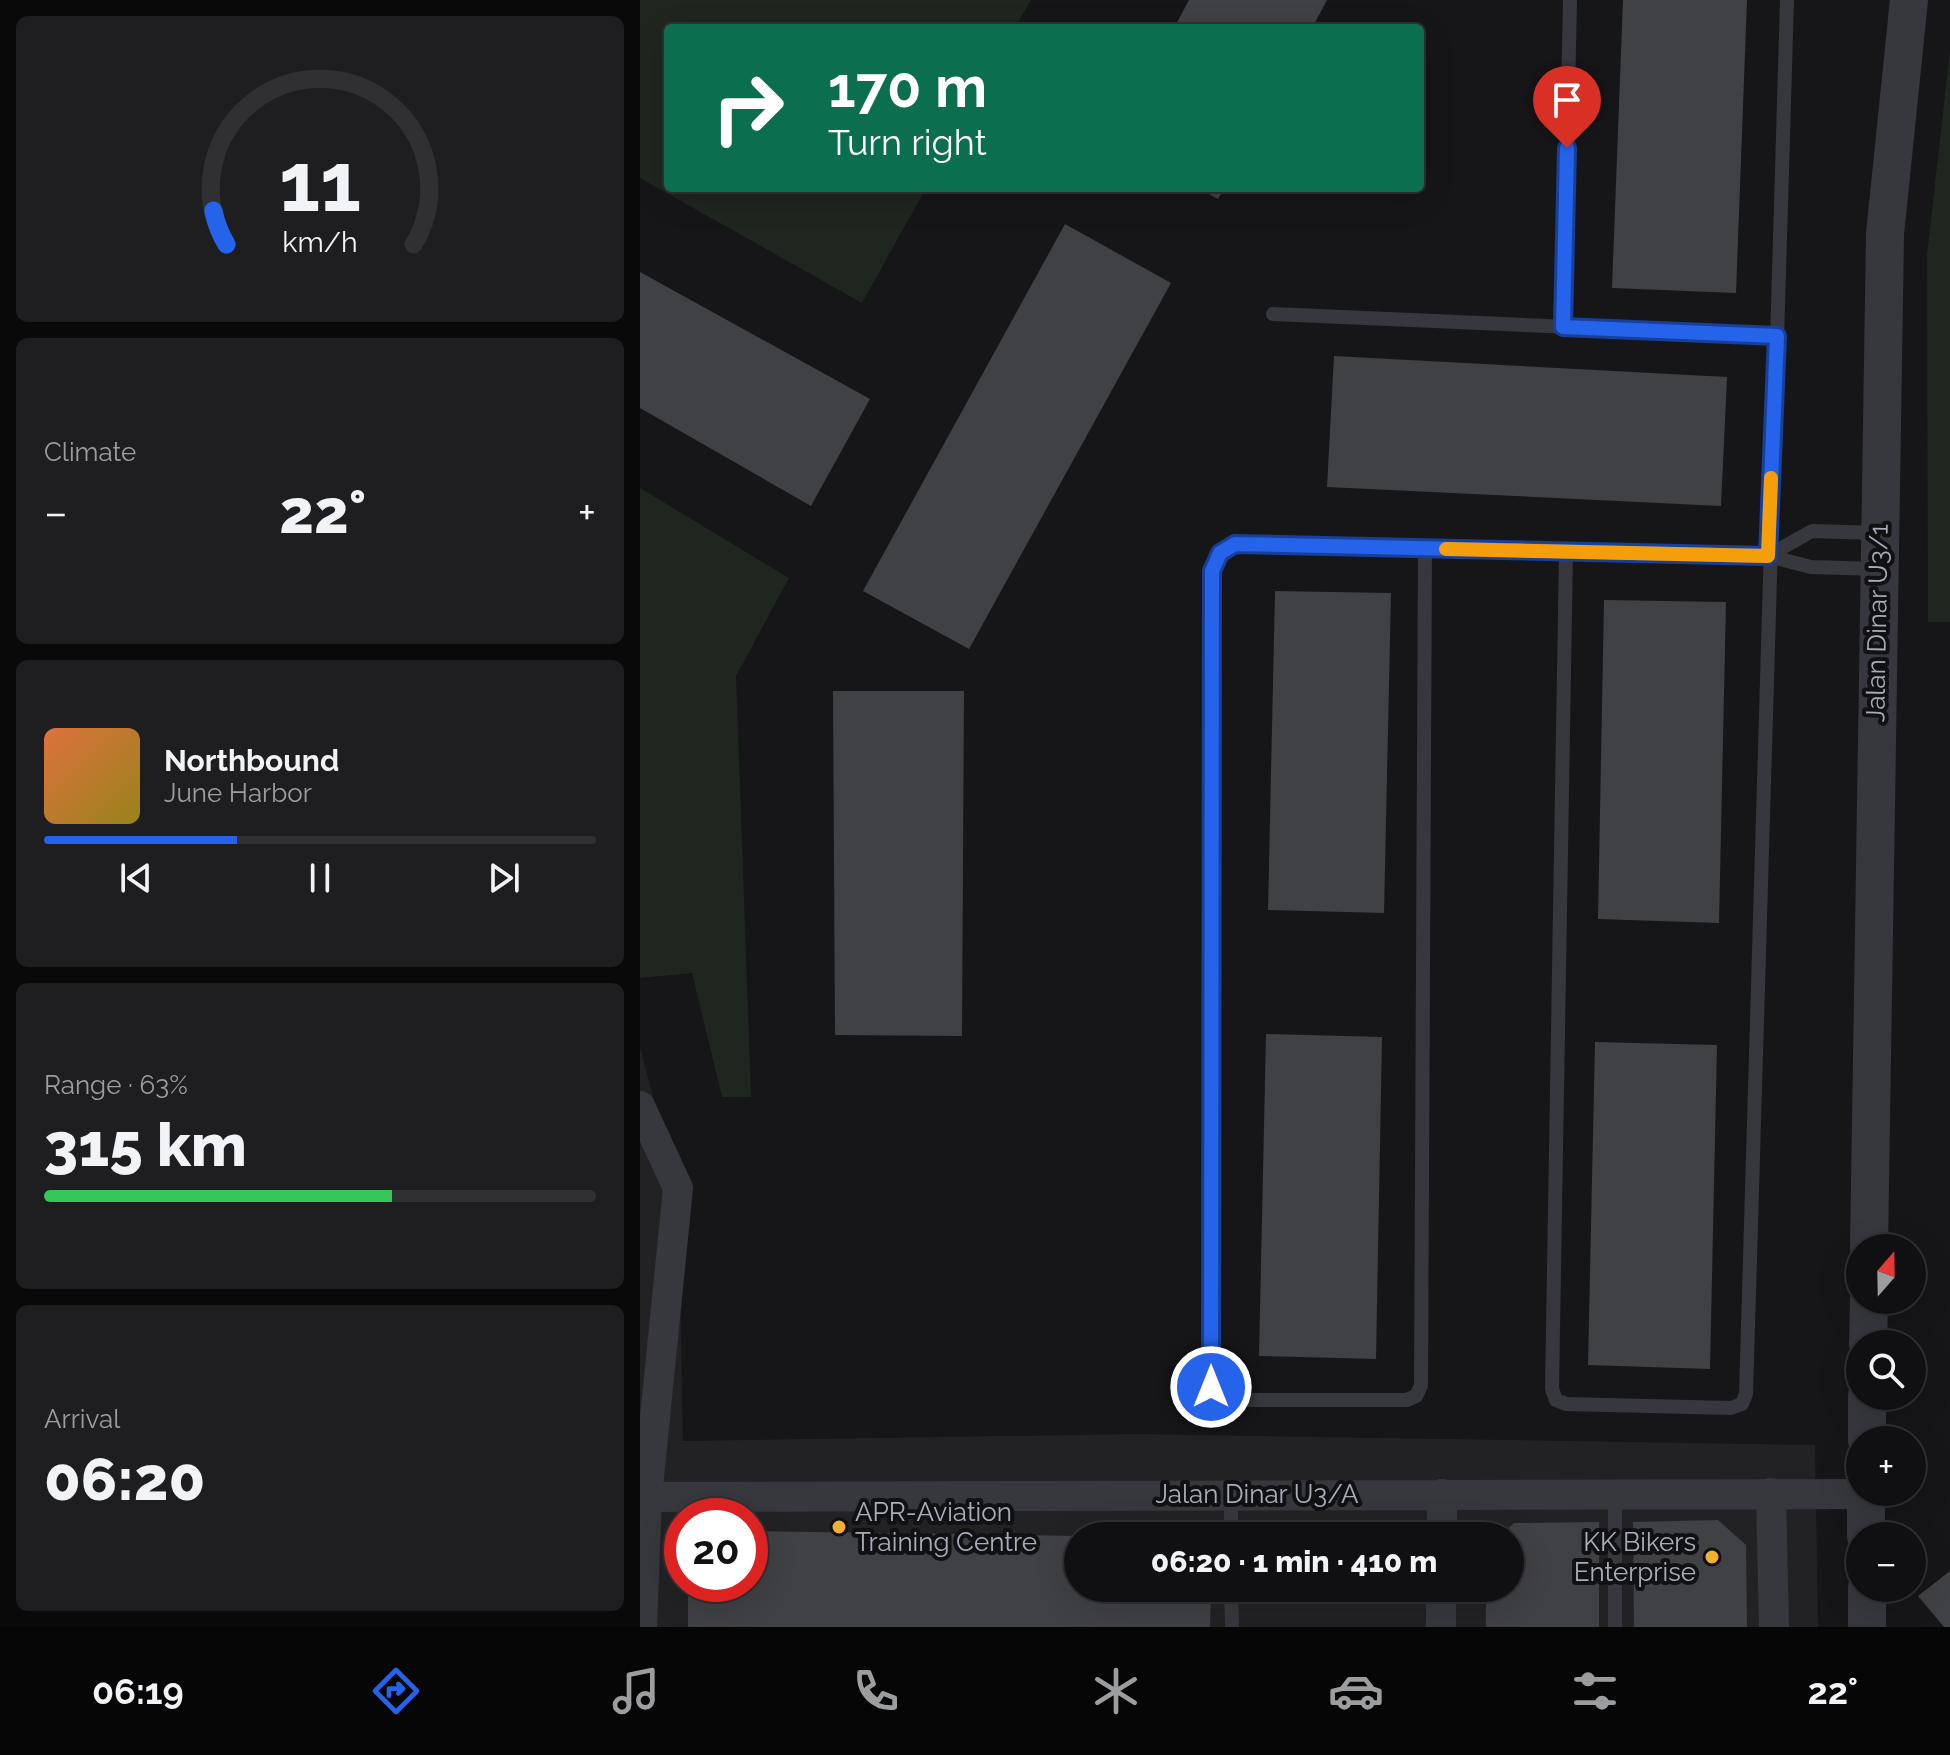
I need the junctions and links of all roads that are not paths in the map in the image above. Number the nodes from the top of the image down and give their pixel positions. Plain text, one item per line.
1 (1570, 0) edge
2 (1787, 0) edge
3 (1909, 0) edge
4 (1273, 314) dead end
5 (1563, 327) junction
6 (1777, 336) junction
7 (1425, 548) junction
8 (1878, 551) junction
9 (1566, 552) junction
10 (1768, 556) junction
11 (640, 1106) edge
12 (1869, 1234) edge
13 (1615, 1493) junction
14 (1771, 1493) junction
15 (1846, 1493) edge
16 (1231, 1494) junction
17 (1442, 1494) junction
18 (647, 1497) junction
19 (1231, 1522) edge
20 (1442, 1522) edge
21 (643, 1547) edge
22 (1231, 1602) edge
23 (1441, 1602) edge
24 (1867, 1602) edge
25 (642, 1627) edge
26 (1232, 1627) edge
27 (1441, 1627) edge
28 (1615, 1627) edge
29 (1774, 1627) edge
30 (1867, 1627) edge

1 - 5 lane
2 - 6 lane
3 - 8 street, Jalan Dinar U3/1
4 - 5 lane
5 - 6 lane
6 - 10 lane
7 - 7 lane
7 - 9 lane
8 - 10 lane
8 - 10 lane
8 - 12 street, Jalan Dinar U3/1
9 - 10 lane
9 - 10 lane
11 - 18 street
13 - 14 street, Jalan Dinar U3/A
13 - 17 street, Jalan Dinar U3/A
13 - 28 lane
14 - 15 street, Jalan Dinar U3/A
14 - 29 street
16 - 17 street, Jalan Dinar U3/A
16 - 18 street, Jalan Dinar U3/A
16 - 19 lane
17 - 20 street
18 - 21 street
21 - 25 street
22 - 26 lane
23 - 27 street
24 - 30 street

